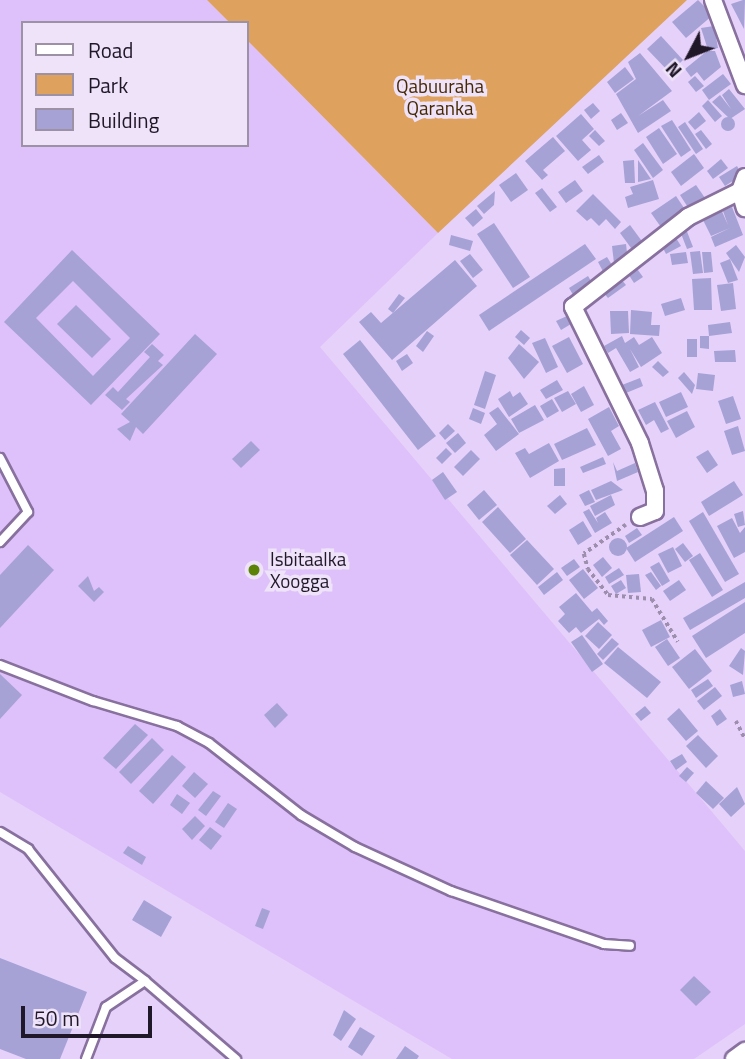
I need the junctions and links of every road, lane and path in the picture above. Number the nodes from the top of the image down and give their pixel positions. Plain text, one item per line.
1 (713, 0) edge
2 (745, 85) edge
3 (742, 184) edge
4 (745, 208) edge
5 (0, 458) edge
6 (640, 517) joint
7 (0, 542) edge
8 (678, 642) dead end
9 (0, 665) edge
10 (736, 721) dead end
11 (745, 738) edge
12 (0, 832) edge
13 (630, 946) dead end
14 (145, 981) junction
15 (745, 1051) edge
16 (86, 1059) edge
17 (236, 1059) edge
18 (734, 1059) edge

1 - 2 street
3 - 4 street
3 - 6 street
5 - 7 lane
6 - 8 path
9 - 13 lane
10 - 11 path
12 - 14 lane
14 - 16 lane
14 - 17 lane
15 - 18 street

